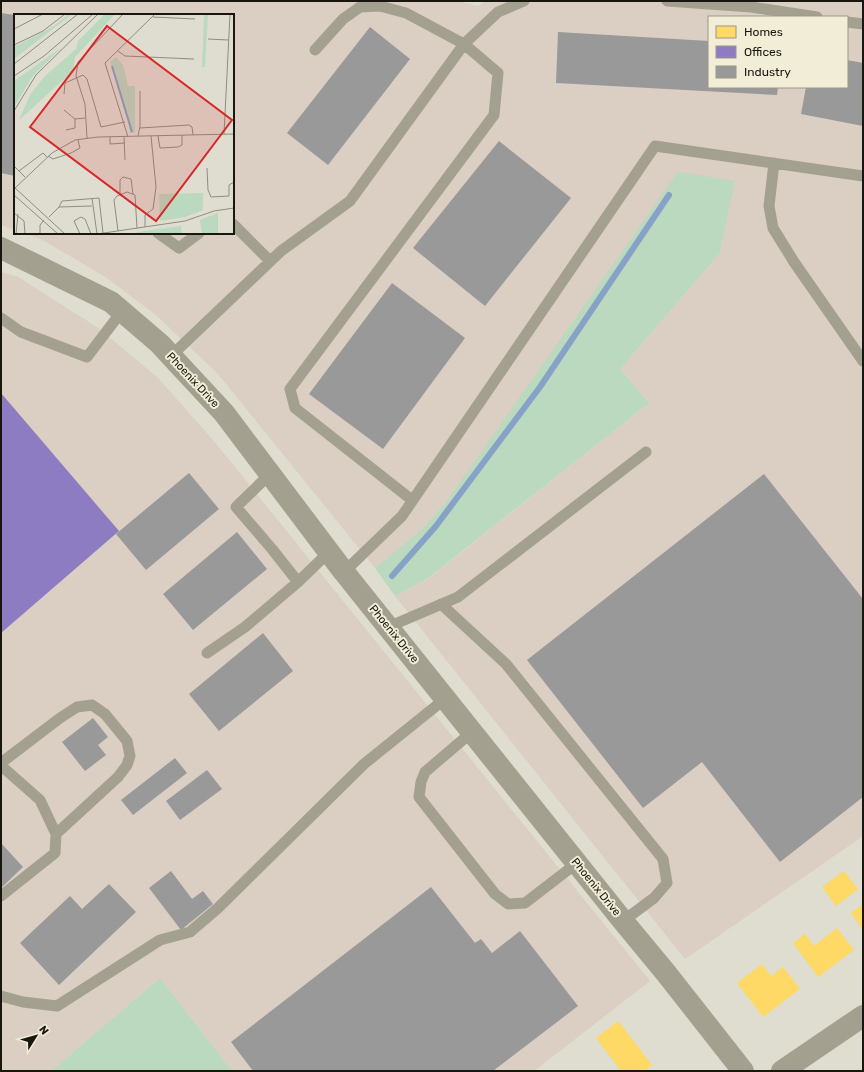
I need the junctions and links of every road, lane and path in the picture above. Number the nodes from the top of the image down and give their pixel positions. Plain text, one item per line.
1 (524, 1) edge
2 (667, 1) edge
3 (810, 16) edge
4 (848, 22) edge
5 (863, 24) edge
6 (464, 44) junction
7 (315, 50) dead end
8 (774, 163) junction
9 (863, 176) edge
10 (234, 225) edge
11 (159, 234) edge
12 (197, 234) edge
13 (1, 248) edge
14 (270, 261) junction
15 (122, 311) junction
16 (1, 318) edge
17 (172, 356) junction
18 (863, 361) edge
19 (646, 452) dead end
20 (270, 474) junction
21 (412, 500) junction
22 (329, 552) junction
23 (344, 572) junction
24 (298, 582) junction
25 (441, 604) junction
26 (388, 627) junction
27 (207, 653) dead end
28 (446, 698) junction
29 (472, 732) junction
30 (1, 764) edge
31 (1, 768) edge
32 (56, 834) junction
33 (577, 863) junction
34 (1, 896) edge
35 (623, 921) junction
36 (1, 996) edge
37 (863, 1016) edge
38 (743, 1071) edge
39 (782, 1071) edge

1 - 6 lane
2 - 3 lane
4 - 5 lane
6 - 7 lane
6 - 14 lane
6 - 21 lane
8 - 9 lane
8 - 18 lane
8 - 21 lane
10 - 14 lane
11 - 12 lane
13 - 15 street, Phoenix Drive
14 - 17 lane
15 - 16 lane
15 - 17 street, Phoenix Drive
17 - 20 street, Phoenix Drive
19 - 25 lane
20 - 22 street, Phoenix Drive
20 - 24 lane
21 - 23 lane
22 - 23 street, Phoenix Drive
22 - 24 lane
23 - 26 street, Phoenix Drive
24 - 27 lane
25 - 26 lane
25 - 35 lane
26 - 28 street, Phoenix Drive
28 - 29 street, Phoenix Drive
28 - 36 lane
29 - 33 street, Phoenix Drive
29 - 33 lane
30 - 32 lane
31 - 32 lane
32 - 34 lane
33 - 35 street, Phoenix Drive
35 - 38 street, Phoenix Drive
37 - 39 street

